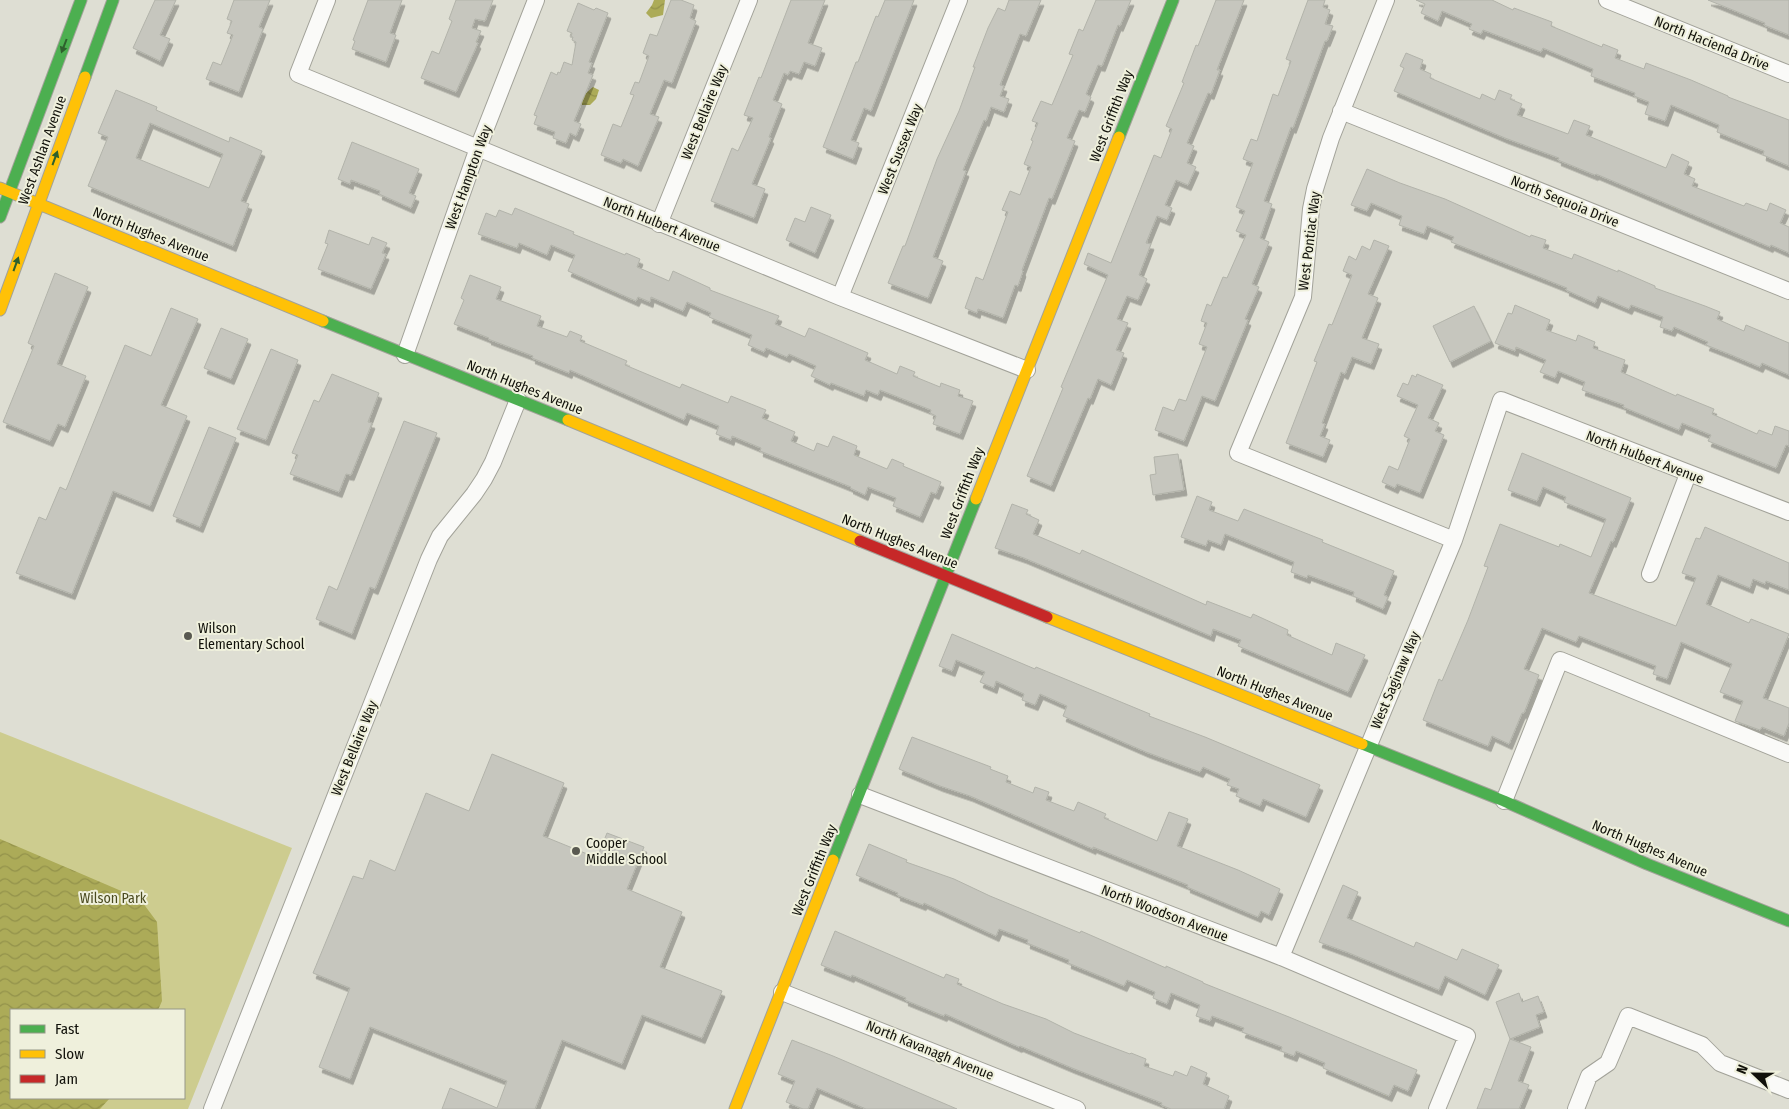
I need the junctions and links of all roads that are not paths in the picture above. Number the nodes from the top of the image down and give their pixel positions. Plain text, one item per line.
1 (81, 0) edge
2 (113, 0) edge
3 (327, 0) edge
4 (536, 0) edge
5 (749, 0) edge
6 (959, 0) edge
7 (1172, 0) edge
8 (1386, 0) edge
9 (1607, 0) edge
10 (1789, 74) edge
11 (1341, 111) junction
12 (478, 148) junction
13 (4, 190) edge
14 (38, 204) junction
15 (0, 217) edge
16 (659, 224) junction
17 (1789, 291) edge
18 (840, 297) junction
19 (0, 310) edge
20 (405, 355) junction
21 (1027, 370) junction
22 (518, 400) junction
23 (1501, 400) joint
24 (1688, 474) junction
25 (1789, 512) edge
26 (1454, 540) junction
27 (1650, 574) dead end
28 (946, 576) junction
29 (1367, 746) junction
30 (1789, 754) edge
31 (860, 795) junction
32 (1504, 801) junction
33 (1789, 921) edge
34 (1281, 958) junction
35 (782, 992) junction
36 (1789, 1090) edge
37 (212, 1109) edge
38 (736, 1109) edge
39 (1077, 1109) edge
40 (1437, 1109) edge
41 (1576, 1109) edge

1 -> 13 street, West Ashlan Avenue
14 -> 2 street, West Ashlan Avenue
3 - 12 street, North Hulbert Avenue
4 - 12 street, West Hampton Way
5 - 16 street, West Bellaire Way
6 - 18 street, West Sussex Way
7 - 21 street, West Griffith Way
8 - 11 street, West Pontiac Way
9 - 10 street, North Hacienda Drive
11 - 17 street, North Sequoia Drive
11 - 26 street, West Pontiac Way
12 - 16 street, North Hulbert Avenue
12 - 20 street, West Hampton Way
13 - 14 street, North Hughes Avenue
13 - 15 street, West Ashlan Avenue
19 -> 14 street, West Ashlan Avenue
14 - 20 street, North Hughes Avenue
16 - 18 street, North Hulbert Avenue
18 - 21 street, North Hulbert Avenue
20 - 22 street, North Hughes Avenue
21 - 28 street, West Griffith Way
22 - 28 street, North Hughes Avenue
22 - 37 street, West Bellaire Way
23 - 24 street, North Hulbert Avenue
23 - 26 street, West Saginaw Way
24 - 25 street, North Hulbert Avenue
24 - 27 street
26 - 29 street, West Saginaw Way
28 - 29 street, North Hughes Avenue
28 - 31 street, West Griffith Way
29 - 32 street, North Hughes Avenue
29 - 34 street, West Saginaw Way
30 - 32 street
31 - 34 street, North Woodson Avenue
31 - 35 street, West Griffith Way
32 - 33 street, North Hughes Avenue
34 - 40 street, North Woodson Avenue
35 - 38 street, West Griffith Way
35 - 39 street, North Kavanagh Avenue
36 - 41 street

